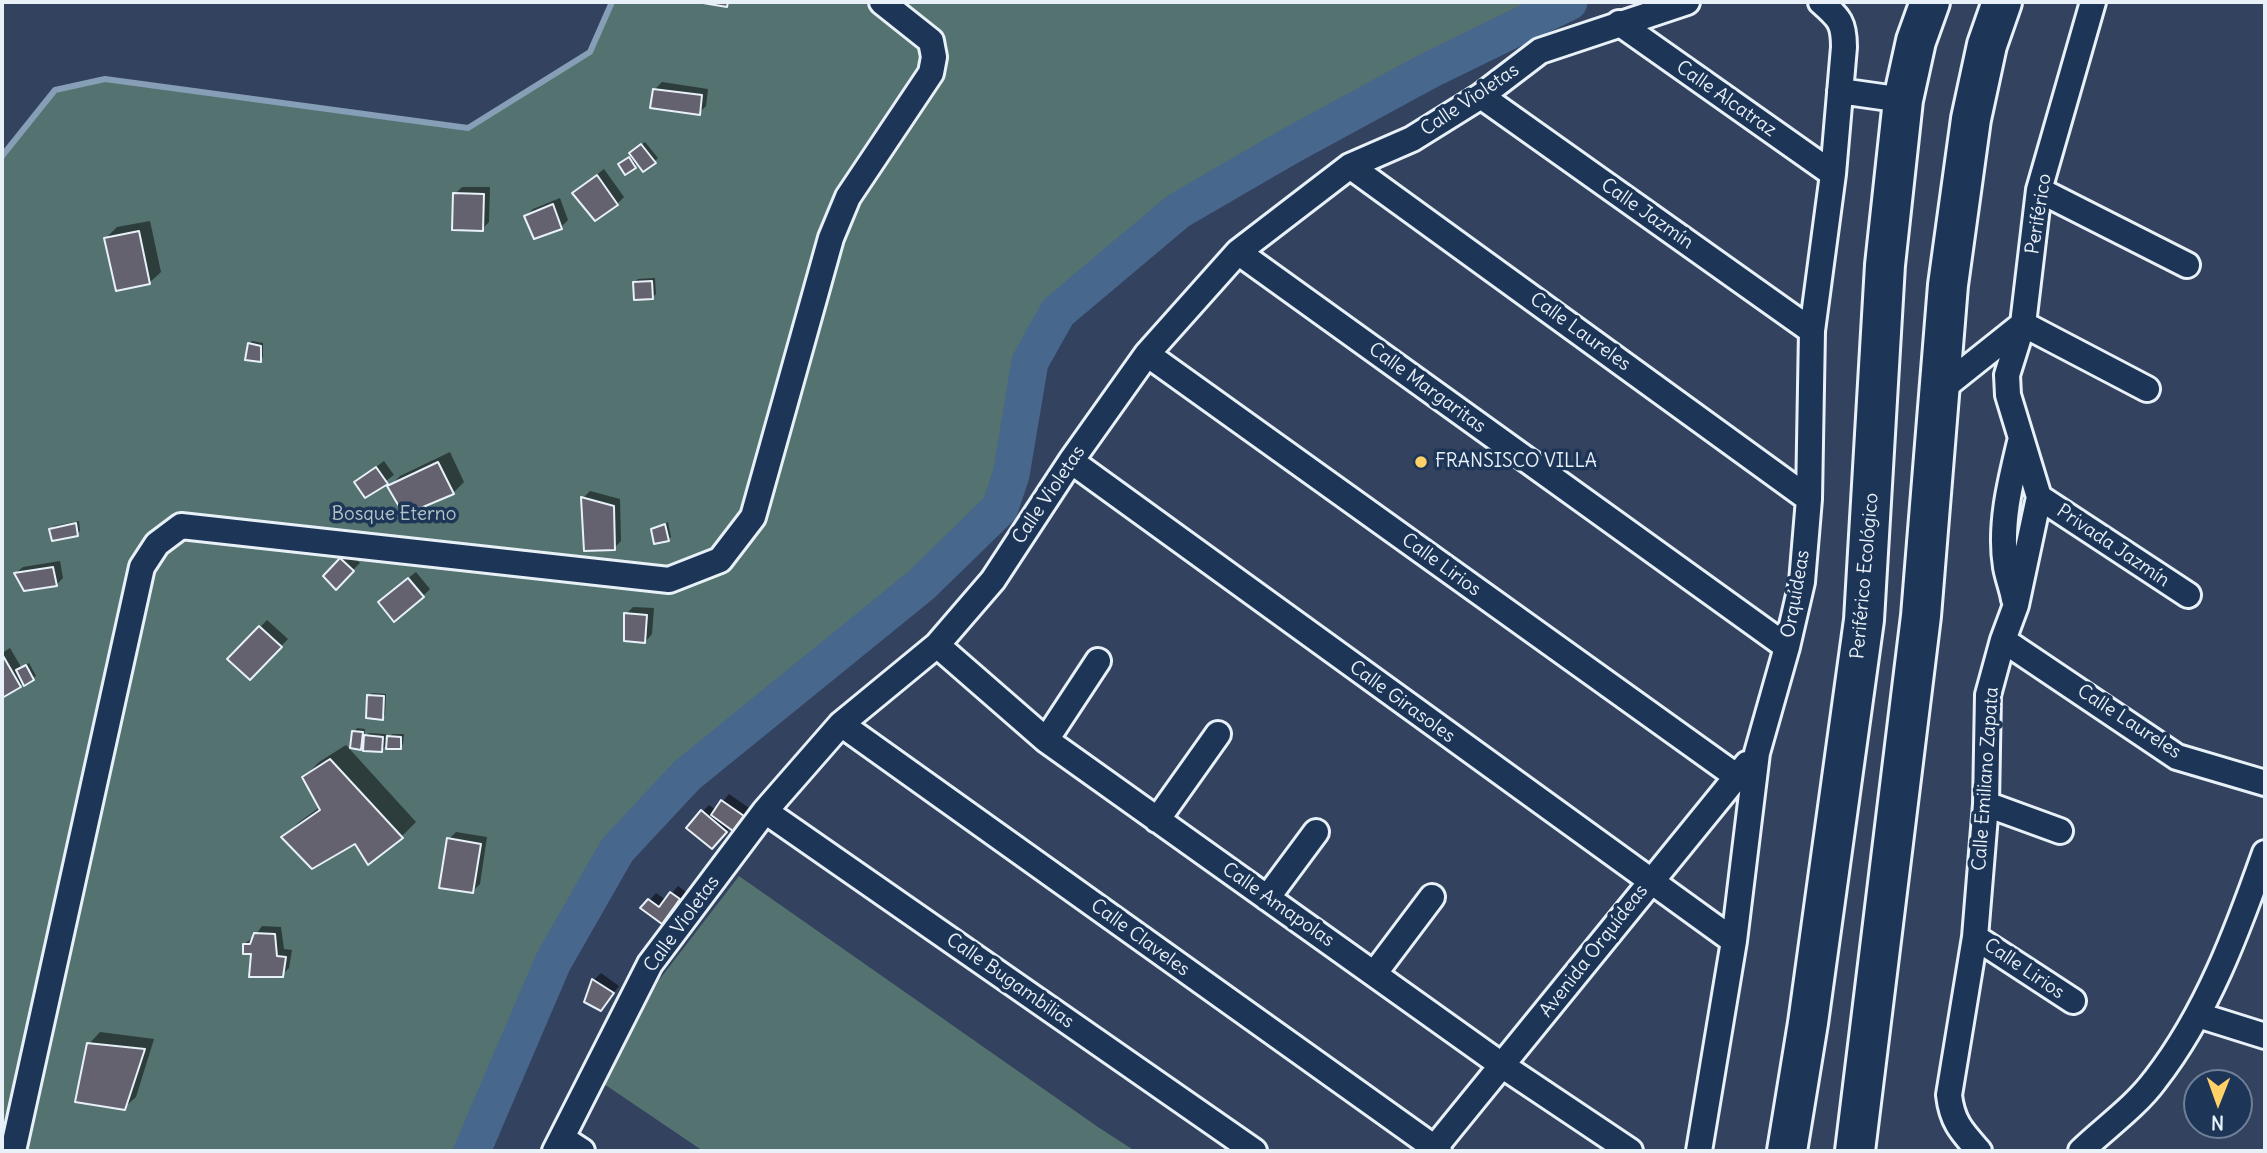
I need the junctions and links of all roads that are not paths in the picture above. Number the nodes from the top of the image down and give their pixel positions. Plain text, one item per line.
1 (882, 2) edge
2 (1687, 2) edge
3 (1821, 2) edge
4 (1930, 2) edge
5 (2002, 2) edge
6 (2093, 2) edge
7 (1619, 23) junction
8 (1840, 91) junction
9 (1481, 96) junction
10 (1903, 100) junction
11 (1350, 166) junction
12 (1833, 174) junction
13 (2039, 190) junction
14 (1238, 252) junction
15 (2187, 265) dead end
16 (2023, 324) junction
17 (1812, 331) junction
18 (1147, 354) junction
19 (2147, 390) dead end
20 (1939, 391) junction
21 (2021, 438) junction
22 (1071, 461) junction
23 (2039, 497) junction
24 (1809, 499) junction
25 (2188, 595) dead end
26 (2016, 606) junction
27 (2003, 640) junction
28 (937, 645) junction
29 (1787, 647) junction
30 (1098, 661) dead end
31 (841, 724) junction
32 (1218, 734) dead end
33 (1046, 740) junction
34 (1757, 753) junction
35 (1736, 776) junction
36 (2265, 783) edge
37 (1986, 804) junction
38 (765, 811) junction
39 (1157, 820) junction
40 (2060, 831) dead end
41 (1316, 832) dead end
42 (2265, 855) edge
43 (1649, 882) junction
44 (1432, 897) dead end
45 (1267, 898) junction
46 (1975, 937) junction
47 (1734, 941) junction
48 (1374, 974) junction
49 (2073, 1001) dead end
50 (2198, 1015) junction
51 (2265, 1036) edge
52 (1503, 1066) junction
53 (558, 1144) edge
54 (1435, 1150) edge
55 (13, 1151) edge
56 (582, 1151) edge
57 (1254, 1151) edge
58 (1630, 1151) edge
59 (1699, 1151) edge
60 (1787, 1151) edge
61 (1855, 1151) edge
62 (1979, 1151) edge
63 (2081, 1151) edge

1 - 55 street
2 - 7 street, Calle Violetas
3 - 8 street, Orquídeas
4 - 10 highway, Periférico Ecológico
5 - 20 highway
6 - 13 street, Periférico
7 - 9 street, Calle Violetas
7 - 12 street, Calle Alcatraz
8 - 10 street
8 - 12 street, Orquídeas
9 - 11 street, Calle Violetas
9 - 17 street, Calle Jazmín
10 - 60 highway, Periférico Ecológico
11 - 14 street, Calle Violetas
11 - 24 street, Calle Laureles
12 - 17 street, Orquídeas
13 - 15 street
13 - 16 street, Periférico
14 - 18 street, Calle Violetas
14 - 29 street, Calle Margaritas
16 - 19 street
16 - 20 street
16 - 21 street, Calle Emiliano Zapata
17 - 24 street, Orquídeas
18 - 22 street, Calle Violetas
18 - 35 street, Calle Lirios
20 - 61 highway
21 - 23 street, Calle Emiliano Zapata
21 - 26 street
22 - 28 street, Calle Violetas
22 - 43 street, Calle Girasoles
23 - 25 street, Privada Jazmín
23 - 26 street, Calle Emiliano Zapata
24 - 29 street, Orquídeas
26 - 27 street, Calle Emiliano Zapata
27 - 36 street, Calle Laureles
27 - 37 street, Calle Emiliano Zapata
28 - 31 street, Calle Violetas
28 - 33 street, Calle Amapolas
29 - 34 street, Orquídeas
30 - 33 street
31 - 38 street, Calle Violetas
31 - 54 street, Calle Claveles
32 - 39 street
33 - 39 street, Calle Amapolas
34 - 35 street, Avenida Orquídeas
34 - 47 street, Orquídeas
35 - 43 street, Avenida Orquídeas
37 - 40 street
37 - 46 street, Calle Emiliano Zapata
38 - 53 street, Calle Violetas
38 - 57 street, Calle Bugambilias
39 - 45 street, Calle Amapolas
41 - 45 street
42 - 50 street
43 - 47 street, Calle Girasoles
43 - 52 street, Avenida Orquídeas
44 - 48 street
45 - 48 street, Calle Amapolas
46 - 49 street, Calle Lirios
46 - 62 street, Calle Emiliano Zapata
47 - 59 street, Orquídeas
48 - 52 street, Calle Amapolas
50 - 51 street
50 - 63 street
52 - 54 street, Avenida Orquídeas
52 - 58 street, Calle Amapolas
53 - 56 street

